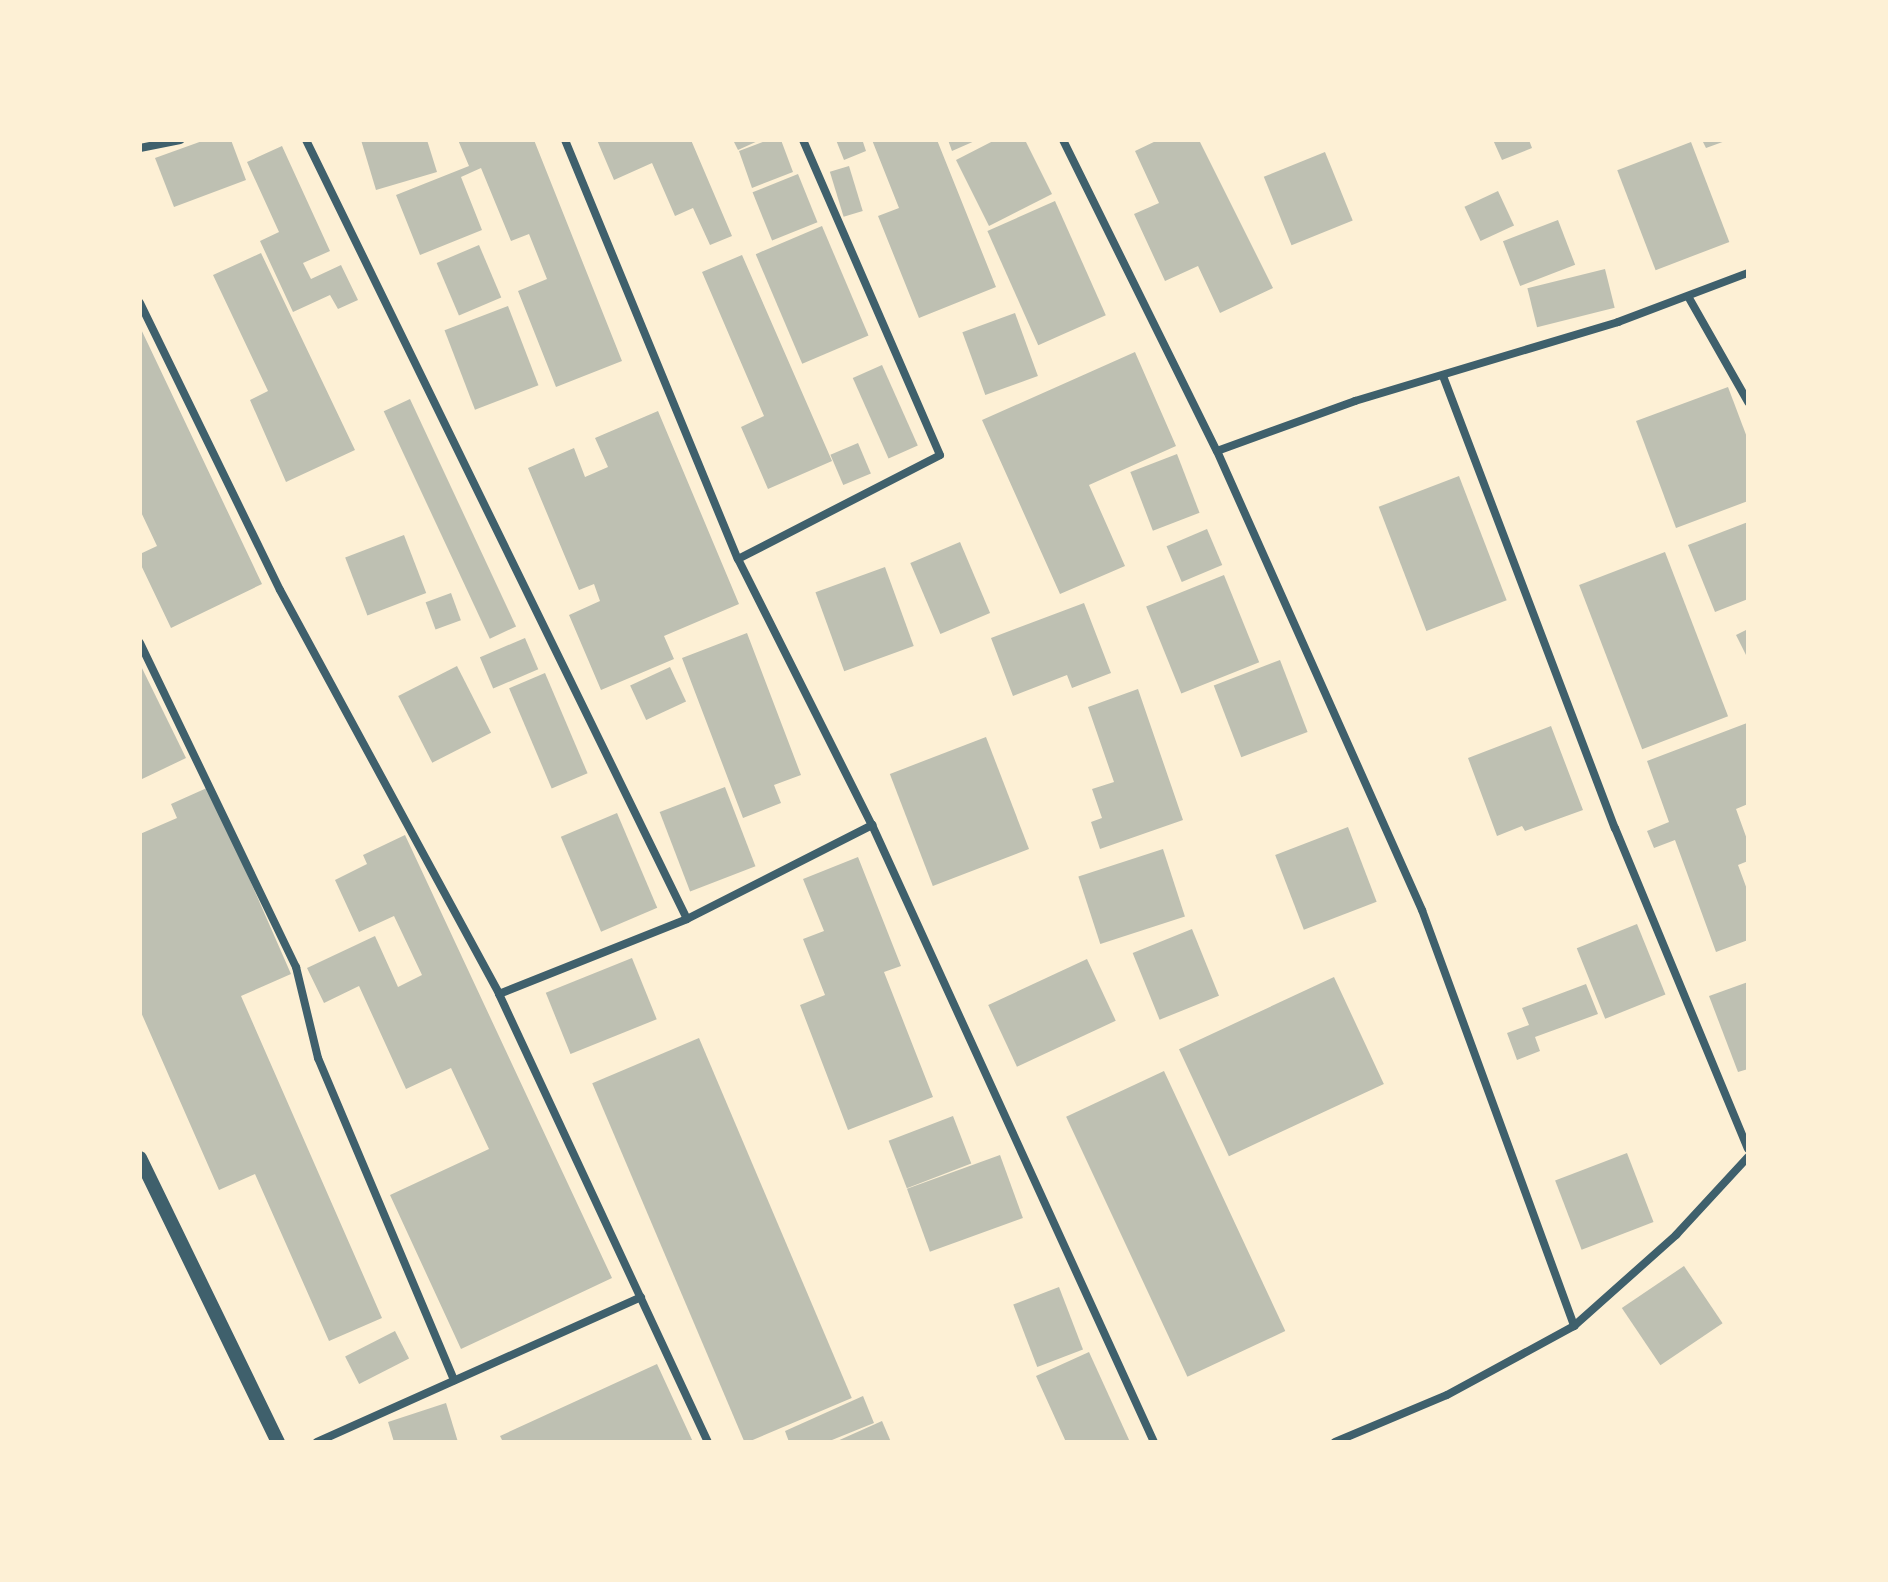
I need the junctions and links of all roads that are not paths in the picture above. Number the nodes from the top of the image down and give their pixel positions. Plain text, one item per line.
1 (180, 140) edge
2 (306, 140) edge
3 (565, 140) edge
4 (803, 140) edge
5 (1063, 140) edge
6 (140, 148) edge
7 (1748, 273) edge
8 (1689, 298) junction
9 (140, 303) edge
10 (1443, 376) junction
11 (1748, 402) edge
12 (1217, 451) junction
13 (738, 559) junction
14 (140, 643) edge
15 (872, 825) junction
16 (687, 919) junction
17 (499, 994) junction
18 (1748, 1149) edge
19 (1748, 1157) edge
20 (140, 1158) edge
21 (641, 1297) junction
22 (1574, 1326) junction
23 (454, 1380) junction
24 (278, 1442) edge
25 (317, 1442) edge
26 (708, 1442) edge
27 (1154, 1442) edge
28 (1335, 1442) edge

1 - 6 street
2 - 16 street
3 - 13 street
4 - 13 street
5 - 12 street
7 - 8 street
8 - 10 street
8 - 11 street
9 - 17 street
10 - 12 street
10 - 18 street
12 - 22 street
13 - 15 street
14 - 23 street
15 - 16 street
15 - 27 street
16 - 17 street
17 - 21 street
19 - 22 street
20 - 24 street
21 - 23 street
21 - 26 street
22 - 28 street
23 - 25 street

